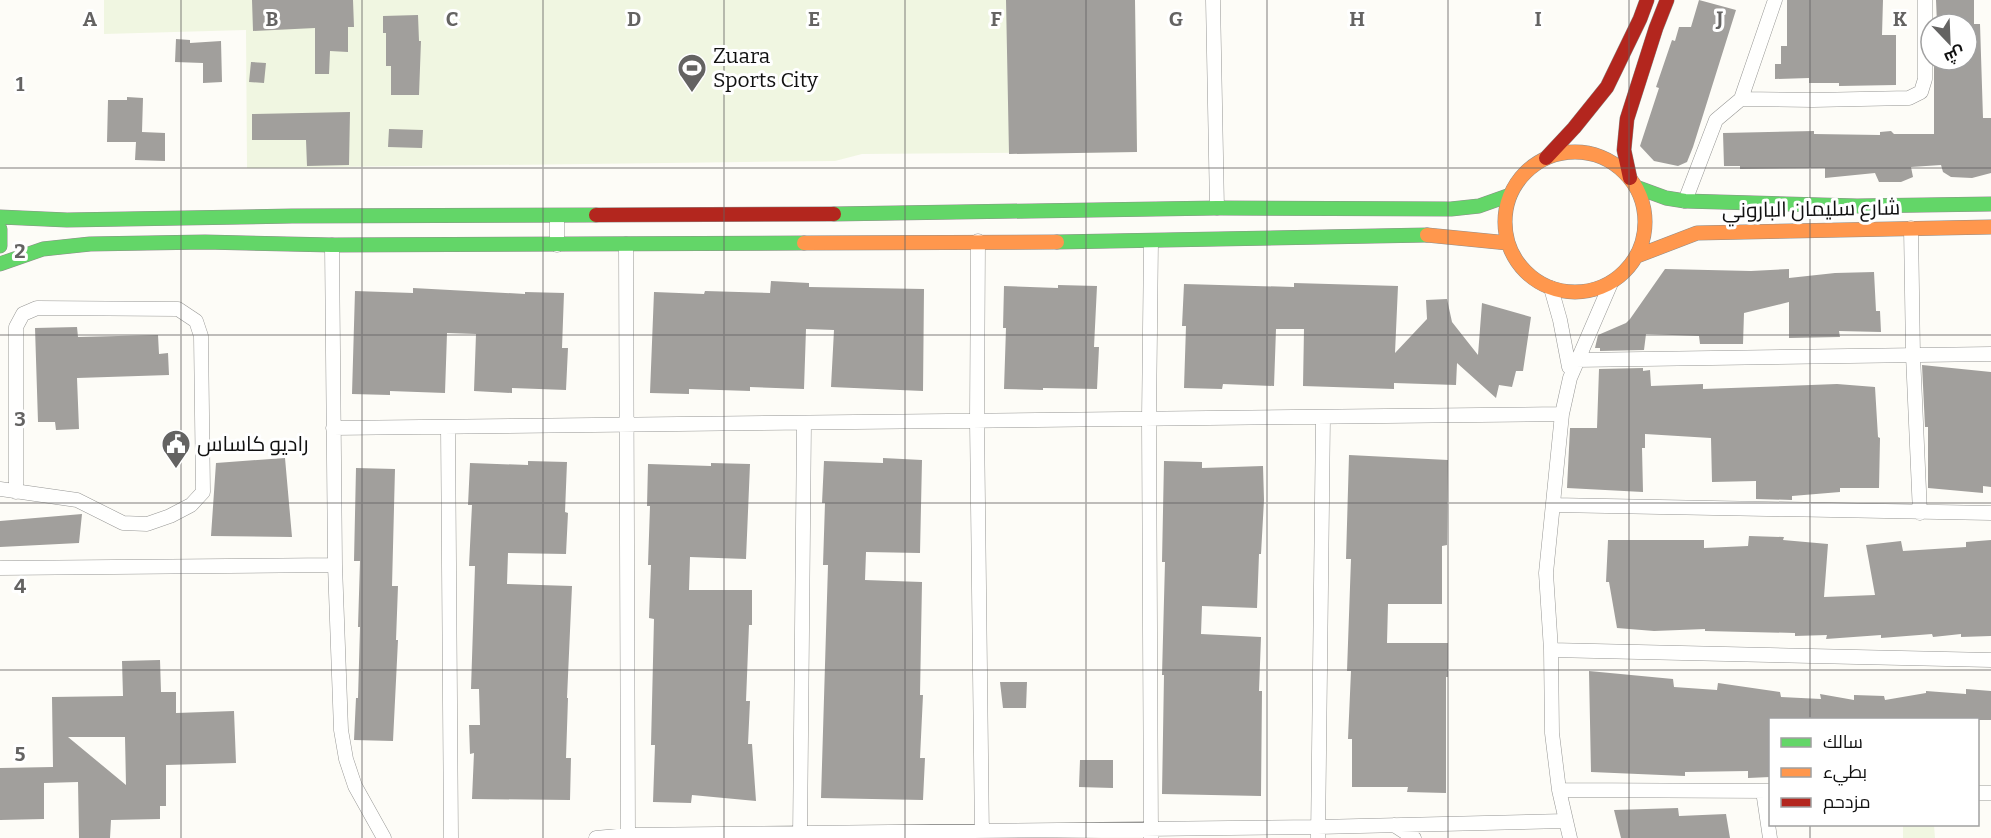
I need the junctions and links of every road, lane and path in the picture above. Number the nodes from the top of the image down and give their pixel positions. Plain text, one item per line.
1 (1213, 0) edge
2 (1647, 0) edge
3 (1667, 0) edge
4 (1775, 0) edge
5 (1925, 0) edge
6 (1741, 99) junction
7 (1545, 158) junction
8 (1633, 183) junction
9 (1510, 195) junction
10 (1685, 201) junction
11 (1991, 204) edge
12 (1217, 208) junction
13 (557, 216) junction
14 (0, 217) edge
15 (1991, 227) edge
16 (1911, 228) junction
17 (0, 229) edge
18 (978, 241) junction
19 (1151, 241) junction
20 (1508, 243) junction
21 (627, 244) junction
22 (332, 245) junction
23 (557, 245) junction
24 (0, 246) edge
25 (1637, 256) junction
26 (0, 264) edge
27 (1611, 283) junction
28 (1551, 288) junction
29 (1991, 354) edge
30 (1913, 355) junction
31 (1572, 359) junction
32 (1562, 414) junction
33 (1323, 417) junction
34 (1149, 419) junction
35 (977, 421) junction
36 (804, 423) junction
37 (627, 425) junction
38 (448, 427) junction
39 (333, 428) junction
40 (0, 489) edge
41 (16, 492) junction
42 (1552, 505) junction
43 (1920, 513) junction
44 (1991, 513) edge
45 (335, 565) junction
46 (0, 568) edge
47 (1551, 650) junction
48 (1991, 660) edge
49 (1559, 790) junction
50 (1767, 791) edge
51 (1565, 821) junction
52 (1769, 822) edge
53 (1394, 825) junction
54 (1318, 832) edge
55 (1151, 833) edge
56 (982, 834) edge
57 (800, 835) edge
58 (628, 836) edge
59 (384, 838) edge
60 (451, 838) edge
61 (596, 838) edge
62 (1414, 838) edge
63 (1570, 838) edge

1 - 12 street
2 - 7 street
3 - 8 street
4 - 6 street
5 - 6 street
6 - 10 street
7 - 8 street
7 - 9 street
8 - 10 street, شارع سليمان الباروني
8 - 25 street
9 - 12 street
9 - 20 street
10 - 11 street, شارع سليمان الباروني
12 - 13 street
13 - 14 street
13 - 23 street
15 - 16 street, شارع سليمان الباروني
16 - 25 street, شارع سليمان الباروني
16 - 30 street
17 - 24 street
18 - 19 street
18 - 21 street
18 - 35 street
19 - 20 street
19 - 34 street
20 - 28 street
21 - 23 street
21 - 37 street
22 - 23 street
22 - 26 street
22 - 39 street
25 - 27 street
27 - 28 street
27 - 31 street
28 - 31 street
29 - 30 street
30 - 31 street
30 - 43 street
31 - 32 street
32 - 33 street
32 - 42 street
33 - 34 street
33 - 54 street
34 - 35 street
34 - 55 street
35 - 36 street
35 - 56 street
36 - 37 street
36 - 57 street
37 - 38 street
37 - 58 street
38 - 39 street
38 - 60 street
39 - 45 street
40 - 41 street
41 - 41 street
42 - 43 street
42 - 47 street
43 - 44 street
45 - 46 street
45 - 59 street
47 - 48 street
47 - 49 street
49 - 50 street
49 - 51 street
50 - 52 street
51 - 53 street
51 - 63 street
53 - 54 street
53 - 62 street
54 - 55 street
55 - 56 street
56 - 57 street
57 - 58 street
58 - 61 street

